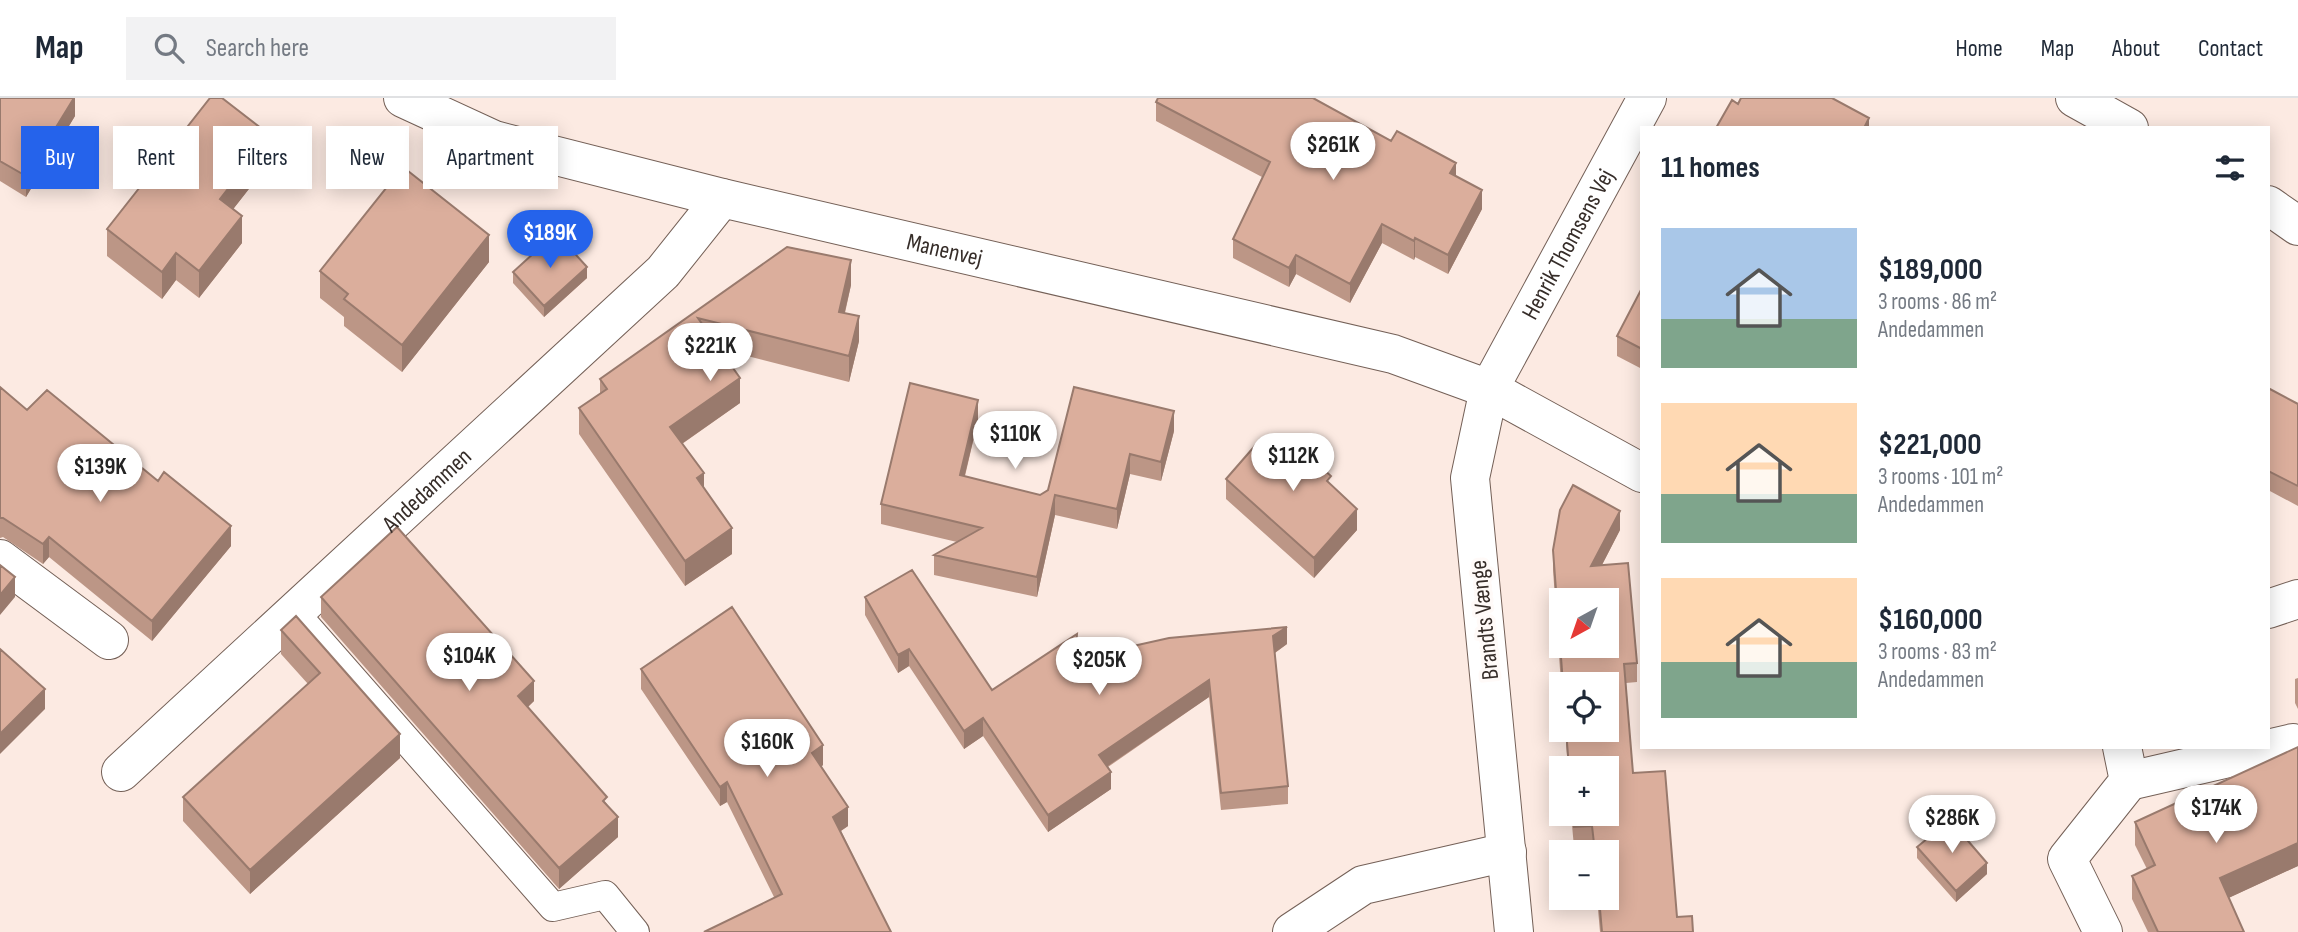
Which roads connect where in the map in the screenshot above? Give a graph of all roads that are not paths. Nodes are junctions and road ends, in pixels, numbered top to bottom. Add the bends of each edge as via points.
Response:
1 (403, 98) edge
2 (1647, 98) edge
3 (2075, 98) edge
4 (2125, 126) edge
5 (722, 198) junction
6 (2270, 206) edge
7 (2298, 226) edge
8 (1489, 389) junction
9 (1640, 472) edge
10 (0, 559) edge
11 (2298, 599) edge
12 (2270, 608) edge
13 (294, 612) junction
14 (109, 640) dead end
15 (2293, 743) dead end
16 (2270, 746) edge
17 (2245, 749) edge
18 (2125, 764) edge
19 (121, 772) dead end
20 (1507, 852) junction
21 (635, 932) edge
22 (1292, 932) edge
23 (1514, 932) edge
24 (2103, 932) edge

1 - 5 street, Manenvej via 494,140
2 - 8 street, Henrik Thomsens Vej
3 - 4 street
5 - 8 street, Manenvej via 1393,354
5 - 13 street, Andedammen via 663,272
6 - 7 street
8 - 9 street, Manenvej
8 - 20 street, Brandts Vænge via 1470,478
10 - 14 street
11 - 12 street
13 - 19 street, Andedammen
13 - 21 lane via 554,907 605,895
15 - 16 street
17 - 18 street
18 - 24 street via 2067,859
20 - 22 street via 1363,885
20 - 23 street, Brandts Vænge

